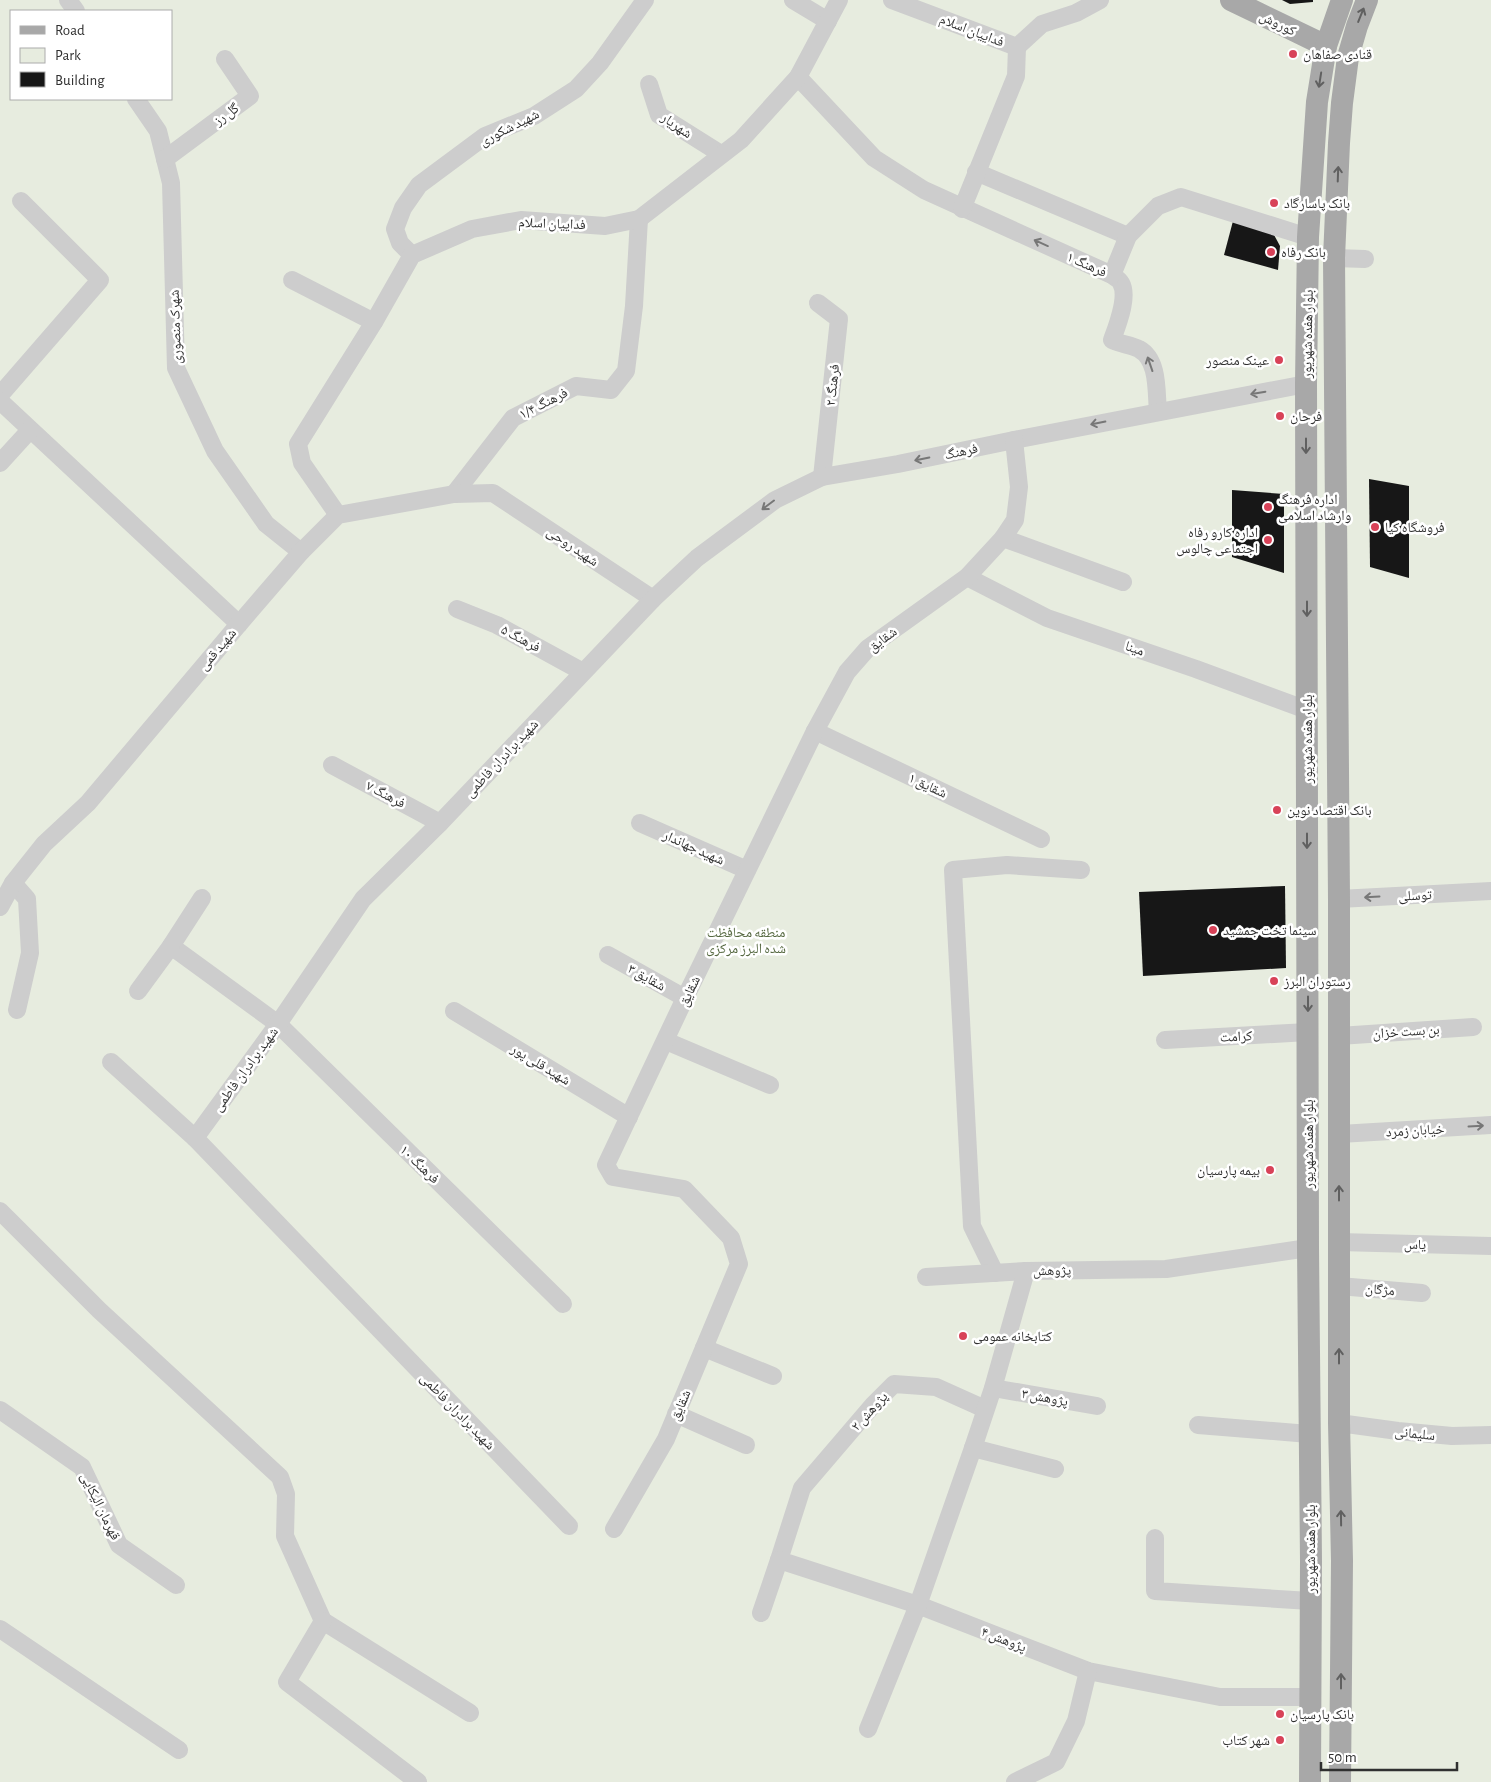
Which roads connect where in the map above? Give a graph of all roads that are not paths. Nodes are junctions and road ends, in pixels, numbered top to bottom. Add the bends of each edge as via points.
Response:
1 (645, 0) edge
2 (793, 0) edge
3 (839, 0) edge
4 (892, 0) edge
5 (1100, 0) edge
6 (1231, 0) edge
7 (1342, 0) edge
8 (1367, 0) edge
9 (828, 21) junction
10 (1326, 46) junction
11 (1017, 47) junction
12 (225, 59) dead end
13 (798, 77) junction
14 (649, 84) dead end
15 (137, 100) edge
16 (721, 154) junction
17 (165, 159) junction
18 (976, 172) junction
19 (21, 201) dead end
20 (962, 208) junction
21 (639, 219) junction
22 (1128, 236) junction
23 (1308, 247) junction
24 (412, 254) junction
25 (1334, 258) junction
26 (1365, 259) dead end
27 (1112, 275) junction
28 (292, 280) dead end
29 (818, 303) dead end
30 (374, 322) junction
31 (1306, 384) junction
32 (0, 395) edge
33 (0, 401) edge
34 (1158, 412) junction
35 (30, 430) junction
36 (1014, 440) junction
37 (0, 463) edge
38 (822, 477) junction
39 (454, 494) junction
40 (338, 515) junction
41 (1002, 538) junction
42 (301, 552) junction
43 (967, 577) junction
44 (1123, 582) dead end
45 (653, 599) junction
46 (457, 609) dead end
47 (239, 624) junction
48 (583, 672) junction
49 (1307, 710) junction
50 (815, 731) junction
51 (332, 765) dead end
52 (440, 823) junction
53 (640, 823) dead end
54 (1041, 839) dead end
55 (747, 870) junction
56 (1081, 870) dead end
57 (14, 883) junction
58 (1491, 892) edge
59 (202, 898) dead end
60 (1339, 898) junction
61 (0, 907) edge
62 (171, 946) junction
63 (608, 955) dead end
64 (138, 991) dead end
65 (685, 998) junction
66 (17, 1010) dead end
67 (454, 1010) dead end
68 (278, 1024) junction
69 (1473, 1027) dead end
70 (1308, 1032) junction
71 (1338, 1036) junction
72 (1165, 1040) dead end
73 (666, 1041) junction
74 (111, 1062) dead end
75 (770, 1085) dead end
76 (629, 1117) junction
77 (1491, 1125) edge
78 (1340, 1134) junction
79 (194, 1138) junction
80 (0, 1212) edge
81 (1339, 1242) junction
82 (1491, 1246) edge
83 (1308, 1248) junction
84 (1026, 1271) junction
85 (995, 1273) junction
86 (926, 1277) dead end
87 (1339, 1286) junction
88 (1422, 1293) dead end
89 (562, 1304) dead end
90 (704, 1348) junction
91 (773, 1376) dead end
92 (993, 1388) junction
93 (1097, 1406) dead end
94 (985, 1409) junction
95 (0, 1410) edge
96 (676, 1414) junction
97 (1339, 1423) junction
98 (1198, 1425) dead end
99 (1309, 1434) junction
100 (1491, 1435) edge
101 (746, 1445) dead end
102 (973, 1448) junction
103 (1055, 1469) dead end
104 (570, 1526) dead end
105 (614, 1529) dead end
106 (1155, 1538) dead end
107 (779, 1560) junction
108 (1311, 1561) junction
109 (1342, 1561) junction
110 (176, 1585) dead end
111 (1310, 1600) junction
112 (918, 1605) junction
113 (761, 1613) dead end
114 (323, 1621) junction
115 (0, 1629) edge
116 (1088, 1672) junction
117 (1311, 1697) junction
118 (470, 1713) dead end
119 (868, 1729) dead end
120 (179, 1750) dead end
121 (418, 1782) edge
122 (1015, 1782) edge
123 (1310, 1782) edge
124 (1340, 1782) edge

1 - 24 street, شهید شکوری via 600,63 576,88 534,116 485,136 419,185 403,208 396,229 400,243
2 - 9 street
3 - 9 street, فداییان اسلام
4 - 11 street, فداییان اسلام
5 - 11 street, فداییان اسلام via 1076,13 1042,24
6 - 10 main road, کوروش
7 - 10 main road, بلوار هفده شهریور
25 -> 8 main road, بلوار هفده شهریور via 1339,143 1348,57
9 - 13 street, فداییان اسلام
10 -> 23 main road, بلوار هفده شهریور via 1317,102
11 - 18 street via 1016,76
12 - 17 street, گل رز via 250,96
13 - 16 street, فداییان اسلام via 740,140
13 - 20 street, فرهنگ ۱ via 874,158 924,190
14 - 16 street, شهریار via 659,115
15 - 17 street, شهرک منصوری via 158,131
16 - 21 street, فداییان اسلام
17 - 42 street, شهرک منصوری via 172,183 176,368 216,451 266,524
18 - 20 street
18 - 22 street
19 - 32 street via 100,280
27 -> 20 street, فرهنگ ۱
21 - 24 street, فداییان اسلام via 605,226 521,220 472,229
21 - 39 street, فرهنگ ۱/۴ via 626,371 611,390 576,386 513,418
22 - 23 street via 1158,206 1181,198
22 - 27 street
23 - 25 main road
23 - 31 main road, بلوار هفده شهریور
24 - 30 street
25 - 26 street
25 - 60 main road, بلوار هفده شهریور
34 -> 27 street, فرهنگ ۱ via 1156,380 1148,356 1137,348 1112,340 1124,294 1121,282
28 - 30 street
29 - 38 street, فرهنگ ۲ via 840,319
30 - 40 street via 298,444 302,463
31 -> 34 street, فرهنگ
31 -> 49 main road, بلوار هفده شهریور
33 - 35 street
34 -> 36 street, فرهنگ
35 - 37 street
35 - 47 street
36 -> 38 street, فرهنگ
36 - 41 street, شقایق via 1018,496 1015,520
38 -> 45 street, فرهنگ via 775,500 697,558
39 - 40 street
39 - 45 street, شهید روحی via 494,493
40 - 42 street, شهید قمی
41 - 43 street, شقایق
41 - 44 street
42 - 47 street, شهید قمی
43 - 49 street, مینا via 1047,618
43 - 50 street, شقایق via 868,648 847,672
45 - 48 street, شهید برادران فاطمی
46 - 48 street, فرهنگ ۵ via 497,626
47 - 57 street, شهید قمی via 88,803 44,844
48 - 52 street, شهید برادران فاطمی
49 -> 70 main road, بلوار هفده شهریور
50 - 54 street, شقایق ۱
50 - 55 street, شقایق
51 - 52 street, فرهنگ ۷
52 - 68 street, شهید برادران فاطمی via 363,899
53 - 55 street, شهید جهاندار
55 - 65 street, شقایق
56 - 85 street via 1007,864 953,870 972,1226
57 - 61 street, شهید قمی
57 - 66 street via 27,899 30,953
58 -> 60 street, توسلی
59 - 62 street
60 - 71 main road, بلوار هفده شهریور
62 - 64 street
62 - 68 street, فرهنگ ۱۰
63 - 65 street, شقایق ۳
65 - 73 street, شقایق
67 - 76 street, شهید قلی پور
68 - 79 street, شهید برادران فاطمی
68 - 89 street, فرهنگ ۱۰
69 - 71 street, بن بست خزان
70 - 72 street, کرامت
70 - 83 main road, بلوار هفده شهریور
71 - 78 main road, بلوار هفده شهریور
73 - 75 street
73 - 76 street, شقایق
74 - 79 street
76 - 90 street, شقایق via 606,1165 613,1177 684,1189 731,1238 739,1264
78 -> 77 street, خیابان زمرد
81 -> 78 main road, بلوار هفده شهریور
79 - 104 street, شهید برادران فاطمی
80 - 114 street via 99,1310 280,1478 286,1494 285,1536
81 - 82 street, یاس
81 - 87 main road, بلوار هفده شهریور
83 - 84 street, پژوهش via 1166,1269
83 - 99 main road, بلوار هفده شهریور
84 - 85 street
84 - 92 street, پژوهش
85 - 86 street
87 - 88 street, مژگان
97 -> 87 main road, بلوار هفده شهریور
90 - 91 street
90 - 96 street, شقایق
92 - 93 street, پژوهش ۳
92 - 94 street, پژوهش
94 - 102 street, پژوهش
94 - 107 street, پژوهش ۲ via 936,1387 894,1384 802,1488
95 - 110 street, قهرمان الیکایی via 82,1468 119,1545
96 - 101 street
96 - 105 street, شقایق via 666,1439
97 - 100 street, سلیمانی via 1398,1432
109 -> 97 main road, بلوار هفده شهریور
98 - 99 street
99 - 108 main road, بلوار هفده شهریور
102 - 103 street
102 - 112 street, پژوهش
106 - 111 street via 1155,1591
107 - 112 street, پژوهش ۴
107 - 113 street
108 - 109 main road
108 - 111 main road, بلوار هفده شهریور
124 -> 109 main road, بلوار هفده شهریور
111 - 117 main road, بلوار هفده شهریور
112 - 116 street, پژوهش ۴
112 - 119 street, پژوهش
114 - 118 street
114 - 121 street via 287,1682
115 - 120 street
116 - 117 street, پژوهش ۴ via 1220,1697
116 - 122 street via 1076,1721 1056,1762
117 - 123 main road, بلوار هفده شهریور

